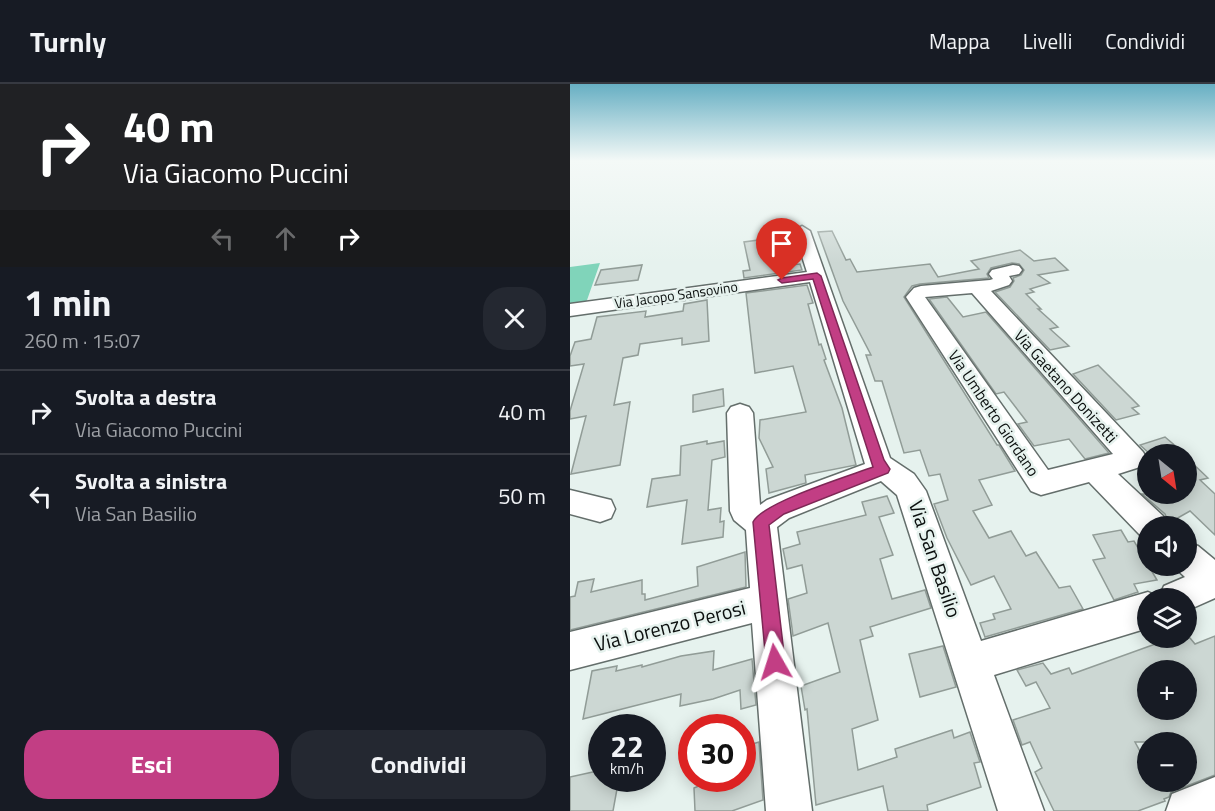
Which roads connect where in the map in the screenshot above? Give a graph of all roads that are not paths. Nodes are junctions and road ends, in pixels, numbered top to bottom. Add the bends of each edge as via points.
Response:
1 (802, 231) dead end
2 (1013, 270) dead end
3 (818, 281) junction
4 (644, 287) dead end
5 (978, 288) junction
6 (592, 307) junction
7 (570, 310) edge
8 (740, 413) dead end
9 (883, 469) junction
10 (1095, 470) junction
11 (570, 502) edge
12 (600, 509) dead end
13 (1142, 516) edge
14 (761, 522) junction
15 (1205, 572) edge
16 (1197, 589) edge
17 (769, 601) junction
18 (1137, 613) edge
19 (570, 651) edge
20 (971, 663) junction
21 (1215, 800) edge
22 (787, 811) edge
23 (1022, 811) edge
24 (1189, 811) edge

1 - 3 street
2 - 5 street via 998,274 1003,281 1000,283
3 - 6 street, Via Jacopo Sansovino via 782,280
3 - 9 street
4 - 6 street via 597,293
5 - 10 street, Via Gaetano Donizetti via 1132,459
5 - 10 street, Via Umberto Giordano via 918,295 1041,483
6 - 7 street, Via Jacopo Sansovino
8 - 14 street via 745,511
9 - 14 street via 778,509
9 - 20 street, Via San Basilio via 903,479 911,490
10 - 13 street
11 - 12 street
14 - 17 street
15 - 16 street via 1203,586
17 - 19 street, Via Lorenzo Perosi
17 - 22 street
18 - 20 street
20 - 23 street, Via San Basilio
21 - 24 street

